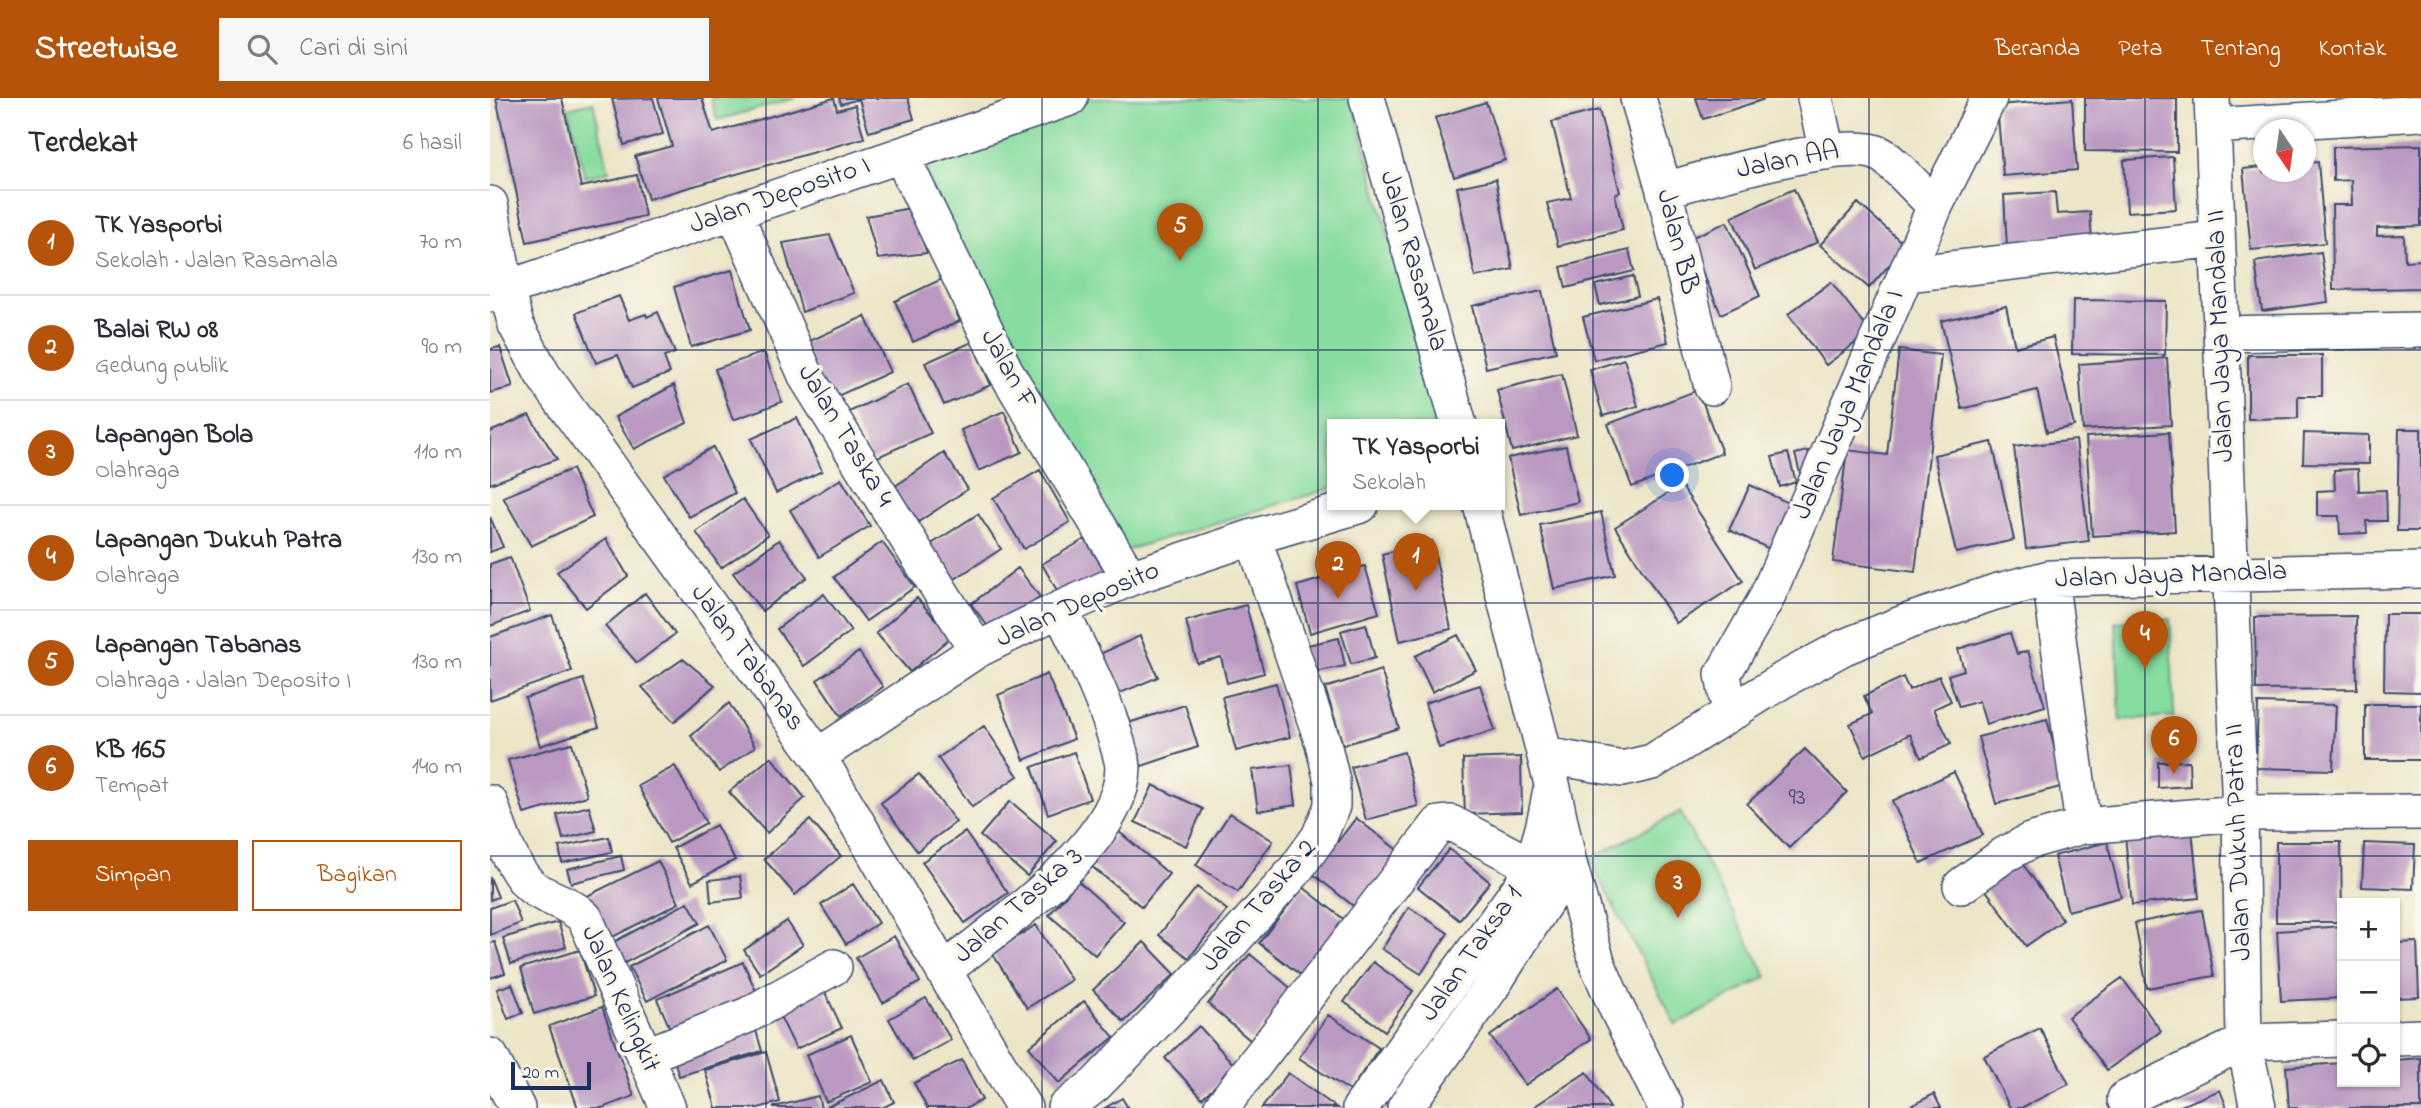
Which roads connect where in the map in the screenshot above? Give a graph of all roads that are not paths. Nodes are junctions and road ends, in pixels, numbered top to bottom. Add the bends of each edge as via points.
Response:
1 (1070, 98) edge
2 (1367, 98) edge
3 (1638, 98) edge
4 (1815, 98) edge
5 (1990, 98) edge
6 (2212, 112) edge
7 (2421, 113) edge
8 (1827, 152) junction
9 (901, 155) junction
10 (1664, 190) junction
11 (490, 204) edge
12 (1935, 206) junction
13 (734, 212) junction
14 (2217, 239) junction
15 (1906, 274) junction
16 (498, 292) edge
17 (2421, 330) edge
18 (2221, 334) junction
19 (1712, 387) dead end
20 (1457, 419) edge
21 (1344, 510) edge
22 (1482, 510) edge
23 (1253, 537) junction
24 (2421, 570) edge
25 (2230, 575) junction
26 (1130, 578) junction
27 (2050, 578) junction
28 (1060, 609) junction
29 (977, 650) junction
30 (1737, 710) junction
31 (818, 756) junction
32 (1549, 770) junction
33 (2421, 812) edge
34 (492, 813) edge
35 (2240, 813) junction
36 (2083, 826) junction
37 (1569, 864) junction
38 (1532, 866) junction
39 (1961, 886) dead end
40 (834, 968) dead end
41 (945, 970) junction
42 (2421, 1037) edge
43 (2400, 1038) edge
44 (2337, 1039) edge
45 (2244, 1042) junction
46 (490, 1056) edge
47 (645, 1056) junction
48 (2125, 1099) dead end
49 (517, 1108) edge
50 (668, 1108) edge
51 (1024, 1108) edge
52 (1065, 1108) edge
53 (1221, 1108) edge
54 (1360, 1108) edge
55 (1405, 1108) edge
56 (1666, 1108) edge
57 (2258, 1108) edge

1 - 9 street, Jalan Deposito I
2 - 20 street, Jalan Rasamala
3 - 10 street, Jalan BB
4 - 8 street
5 - 12 street, Jalan Jaya Mandala I
6 - 7 street
6 - 14 street, Jalan Jaya Mandala II
8 - 10 street, Jalan AA via 1747,167
8 - 12 street, Jalan AA via 1859,148 1881,154
9 - 13 street, Jalan Deposito I
9 - 26 street, Jalan F via 1005,370
10 - 19 street, Jalan BB
11 - 16 street, Jalan Tabanas
12 - 15 street, Jalan Jaya Mandala I
13 - 16 street, Jalan Deposito I
13 - 29 street, Jalan Taska 4 via 807,378
14 - 15 street
14 - 18 street, Jalan Jaya Mandala II
15 - 30 street, Jalan Jaya Mandala I via 1766,598 1723,674 1727,698
16 - 31 street, Jalan Tabanas via 543,375
17 - 18 street
18 - 25 street, Jalan Jaya Mandala II
21 - 23 street, Jalan Deposito
22 - 32 street
23 - 26 street, Jalan Deposito
23 - 52 street, Jalan Taska 2 via 1323,743 1332,781 1332,806 1319,837 1293,873 1095,1085
24 - 25 street, Jalan Jaya Mandala
25 - 27 street, Jalan Jaya Mandala
25 - 35 street, Jalan Dukuh Patra II
26 - 28 street, Jalan Deposito
27 - 30 street, Jalan Jaya Mandala via 1909,621 1843,648
27 - 36 street
28 - 29 street, Jalan Deposito
28 - 41 street, Jalan Taska 3 via 1107,707 1123,765 1114,806 1101,830 1062,874
29 - 31 street, Jalan Deposito
30 - 32 street, Jalan Jaya Mandala via 1652,762 1622,769
31 - 41 street, Jalan Tabanas
32 - 37 street
32 - 38 street, Jalan Taksa 1 via 1543,831
33 - 35 street
34 - 47 street, Jalan Kelingkit via 512,860 531,886 585,918
35 - 36 street
35 - 45 street, Jalan Dukuh Patra II
36 - 39 street via 2030,841
37 - 55 street via 1492,986
37 - 56 street via 1598,965
38 - 53 street via 1451,823 1439,824
38 - 54 street, Jalan Taksa 1
40 - 47 street via 748,1015
41 - 51 street, Jalan Tabanas
42 - 43 street
44 - 45 street
45 - 48 street
45 - 57 street, Jalan Dukuh Patra II
46 - 49 street
47 - 50 street, Jalan Kelingkit

